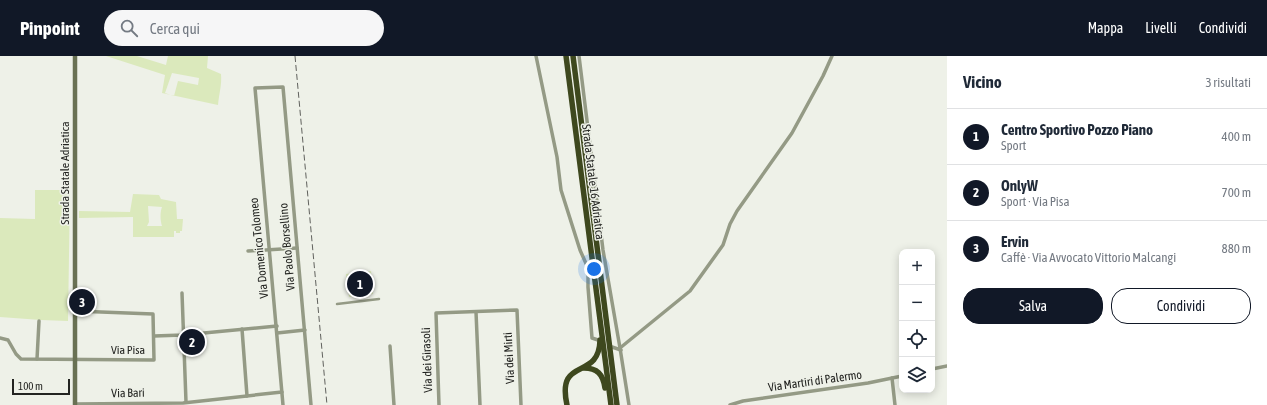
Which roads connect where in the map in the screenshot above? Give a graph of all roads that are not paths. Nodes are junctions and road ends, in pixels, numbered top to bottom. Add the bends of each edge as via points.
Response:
1 (75, 56) edge
2 (536, 56) edge
3 (566, 56) edge
4 (573, 56) edge
5 (579, 56) edge
6 (832, 56) edge
7 (255, 88) joint
8 (297, 248) junction
9 (269, 250) junction
10 (248, 252) dead end
11 (182, 293) dead end
12 (379, 299) dead end
13 (338, 304) dead end
14 (75, 311) junction
15 (476, 312) junction
16 (39, 321) dead end
17 (600, 324) junction
18 (277, 326) junction
19 (242, 329) junction
20 (305, 330) junction
21 (277, 333) junction
22 (184, 335) junction
23 (154, 336) junction
24 (0, 338) edge
25 (598, 340) dead end
26 (390, 346) dead end
27 (612, 347) dead end
28 (620, 349) junction
29 (74, 358) junction
30 (37, 359) junction
31 (947, 366) edge
32 (584, 368) junction
33 (935, 368) edge
34 (899, 377) edge
35 (892, 378) junction
36 (282, 392) junction
37 (247, 396) junction
38 (185, 403) edge
39 (75, 404) edge
40 (283, 405) edge
41 (311, 405) edge
42 (394, 405) edge
43 (439, 405) edge
44 (480, 405) edge
45 (521, 405) edge
46 (566, 405) edge
47 (608, 405) edge
48 (611, 405) edge
49 (617, 405) edge
50 (629, 405) edge
51 (730, 405) edge
52 (895, 405) edge

1 - 14 main road, Strada Statale Adriatica
2 - 25 street via 557,157 560,190 588,268 592,338
3 - 17 highway, Strada Statale 16 Adriatica
4 - 49 highway, Strada Statale 16 Adriatica
5 - 28 street via 603,250
6 - 28 street via 792,133 737,211 723,245 690,291
7 - 8 street, Via Paolo Borsellino via 282,87
7 - 9 street, Via Domenico Tolomeo
8 - 9 street
8 - 20 street, Via Paolo Borsellino
9 - 10 street
9 - 18 street, Via Domenico Tolomeo
11 - 22 street
12 - 13 street
14 - 23 street via 154,314
14 - 29 main road, Strada Statale Adriatica
15 - 43 street, Via dei Girasoli via 436,314
15 - 44 street
15 - 45 street, Via dei Mirti via 517,310
16 - 30 street
17 - 32 highway via 599,352
17 - 48 highway, Strada Statale 16 Adriatica
18 - 19 street, Via Pisa
18 - 21 street, Via Domenico Tolomeo
19 - 22 street, Via Pisa
19 - 37 street
20 - 21 street
20 - 41 street, Via Paolo Borsellino
21 - 36 street, Via Domenico Tolomeo
22 - 23 street, Via Pisa
22 - 38 street
23 - 29 street, Via Pisa via 154,360
24 - 30 street via 10,342 20,359
26 - 42 street
27 - 28 street
28 - 50 street
29 - 30 street
29 - 39 main road, Strada Statale Adriatica
31 - 33 street
32 - 46 highway via 575,370 568,376 565,385
32 - 47 highway via 596,370 603,377
34 - 35 street, Via Martiri di Palermo
35 - 51 street, Via Martiri di Palermo
35 - 52 street
36 - 37 street, Via Bari
36 - 40 street, Via Domenico Tolomeo
37 - 38 street, Via Bari
38 - 39 street, Via Bari

